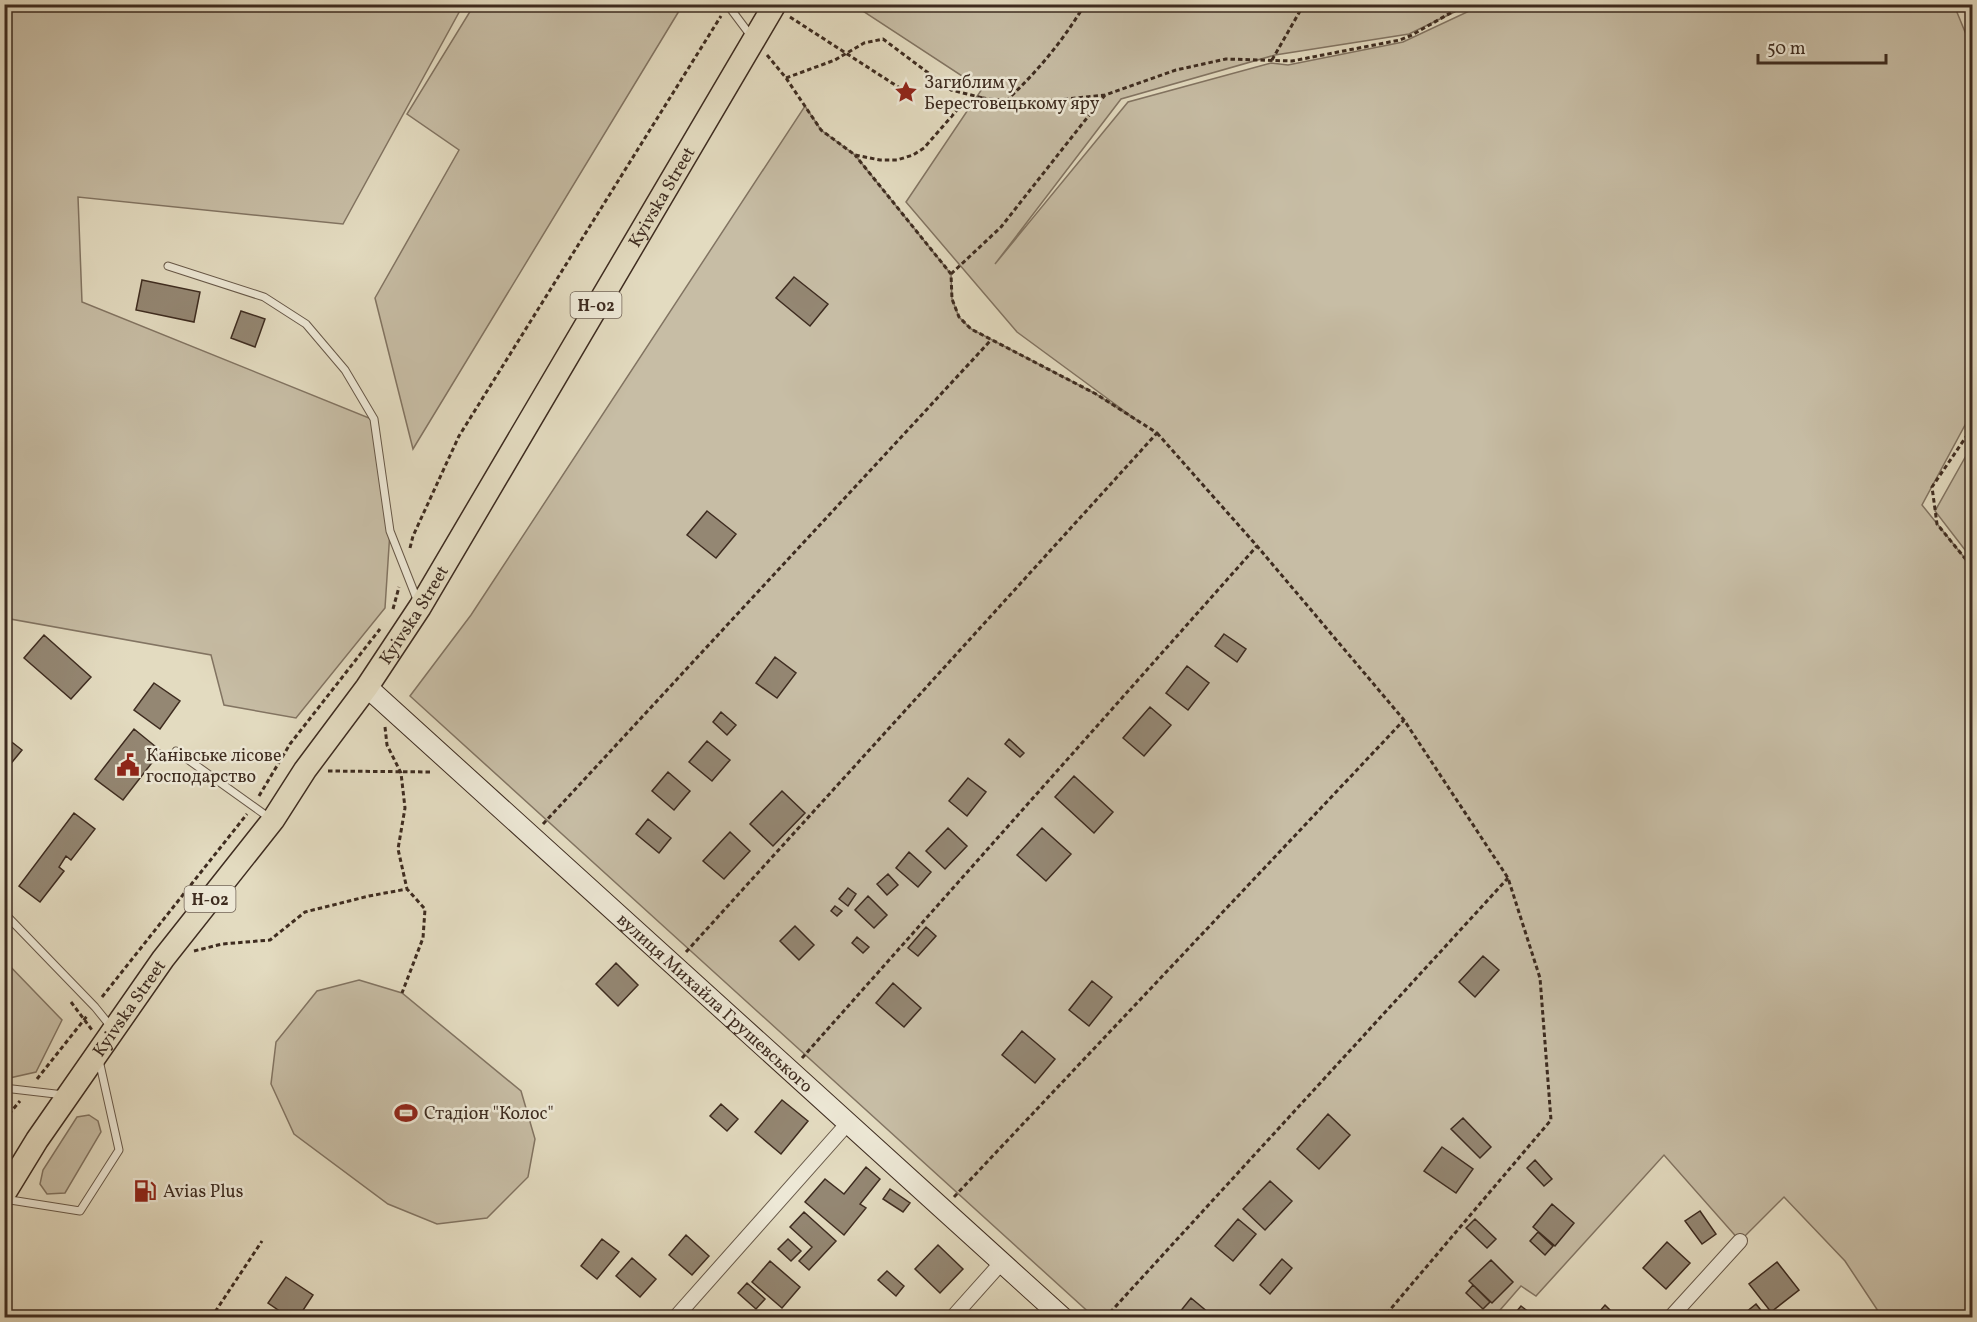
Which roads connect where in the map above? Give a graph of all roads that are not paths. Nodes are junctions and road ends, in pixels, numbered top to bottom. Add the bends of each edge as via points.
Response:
1 (727, 5) edge
2 (774, 6) edge
3 (754, 40) junction
4 (168, 266) dead end
5 (420, 607) junction
6 (367, 687) junction
7 (176, 751) dead end
8 (273, 820) junction
9 (4, 913) edge
10 (113, 1030) junction
11 (98, 1054) junction
12 (4, 1088) edge
13 (69, 1095) junction
14 (848, 1124) junction
15 (4, 1194) edge
16 (4, 1199) edge
17 (1740, 1241) dead end
18 (1002, 1262) junction
19 (675, 1317) edge
20 (952, 1317) edge
21 (1063, 1317) edge
22 (1670, 1317) edge

1 - 3 lane
2 - 3 main road, Kyivska Street / Н-02
3 - 5 main road, Kyivska Street / Н-02
4 - 5 lane via 264,297 306,324 345,370 374,420 390,531
5 - 6 main road, Kyivska Street / Н-02
6 - 8 main road, Kyivska Street / Н-02
6 - 14 street, вулиця Михайла Грушевського
7 - 8 lane
8 - 10 main road, Kyivska Street / Н-02
9 - 10 lane
10 - 11 main road, Kyivska Street / Н-02
11 - 13 main road, Kyivska Street / Н-02
11 - 16 lane via 118,1150 80,1211
12 - 13 lane
13 - 15 main road, Kyivska Street / Н-02
14 - 18 street, вулиця Михайла Грушевського
14 - 19 street
17 - 22 street
18 - 20 street
18 - 21 street, вулиця Михайла Грушевського

